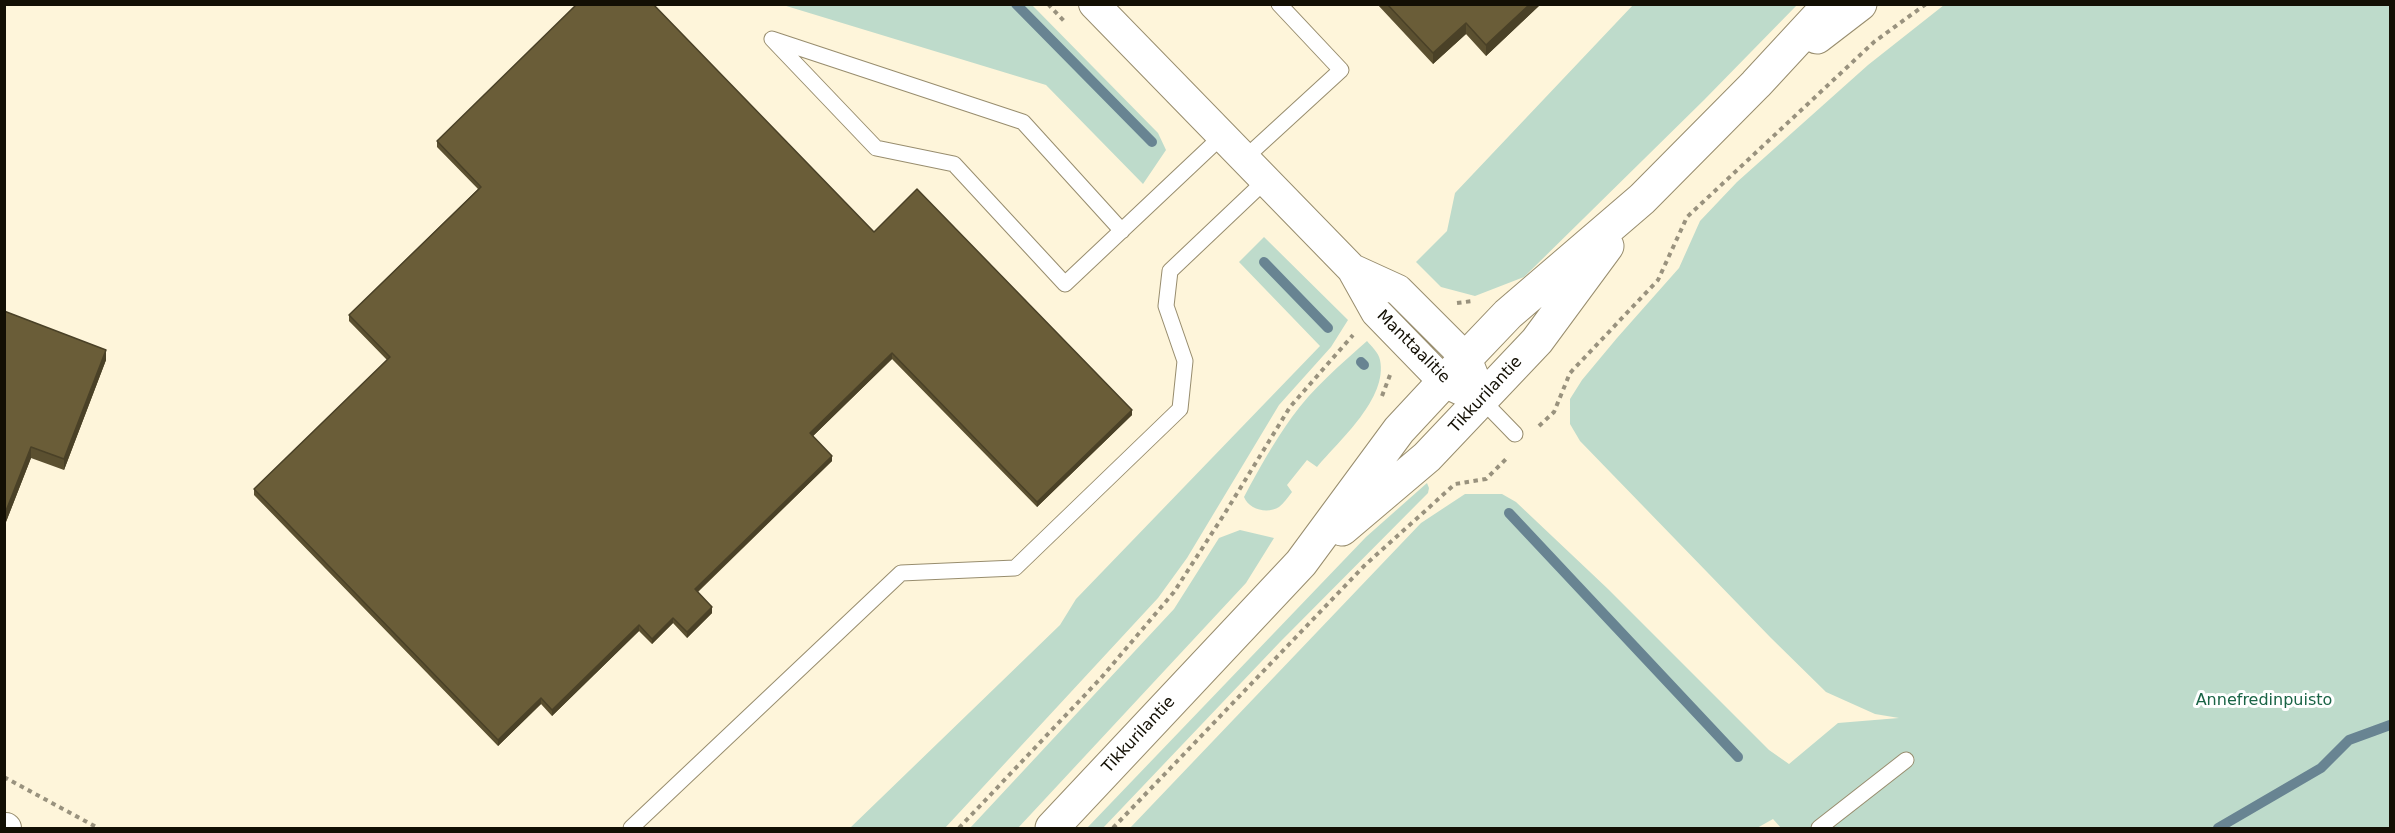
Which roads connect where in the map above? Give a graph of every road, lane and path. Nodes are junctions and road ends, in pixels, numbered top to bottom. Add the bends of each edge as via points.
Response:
1 (1094, 4) edge
2 (1279, 4) edge
3 (1830, 4) edge
4 (1860, 4) edge
5 (1926, 4) edge
6 (1756, 84) junction
7 (1222, 136) junction
8 (1245, 158) junction
9 (1267, 179) junction
10 (1642, 199) junction
11 (1122, 231) junction
12 (1352, 269) junction
13 (1356, 332) dead end
14 (1466, 358) junction
15 (1388, 365) dead end
16 (1444, 382) junction
17 (1482, 400) junction
18 (1380, 401) dead end
19 (1554, 412) dead end
20 (1515, 434) dead end
21 (1486, 479) dead end
22 (1301, 563) junction
23 (1906, 760) dead end
24 (4, 777) edge
25 (98, 828) edge
26 (631, 828) edge
27 (959, 828) edge
28 (1052, 828) edge
29 (1113, 828) edge
30 (1819, 828) edge

1 - 7 street, Manttaalitie
2 - 8 lane via 1341,70
3 - 6 main road, Tikkurilantie
4 - 6 main road, Tikkurilantie
5 - 19 path via 1874,42 1687,217 1658,280 1570,373
6 - 10 main road, Tikkurilantie
7 - 8 street, Manttaalitie
7 - 11 lane
8 - 9 street, Manttaalitie
9 - 12 street, Manttaalitie
9 - 26 lane via 1170,271 1166,306 1185,361 1180,409 1015,568 901,573
10 - 14 main road, Tikkurilantie via 1508,314
10 - 17 main road, Tikkurilantie via 1537,341
11 - 11 lane via 1065,284 954,164 876,148 772,39 1023,122
12 - 14 street, Manttaalitie via 1398,290
12 - 16 street, Manttaalitie via 1376,312
13 - 27 path via 1290,407 1174,592 1101,678
14 - 16 main road, Tikkurilantie
14 - 17 street, Manttaalitie
15 - 18 path via 1390,376
16 - 17 street, Manttaalitie
16 - 22 main road, Tikkurilantie via 1399,430
17 - 20 lane
17 - 22 main road, Tikkurilantie via 1427,457
21 - 29 path via 1455,484 1364,566
22 - 28 main road, Tikkurilantie
23 - 30 lane
24 - 25 path

